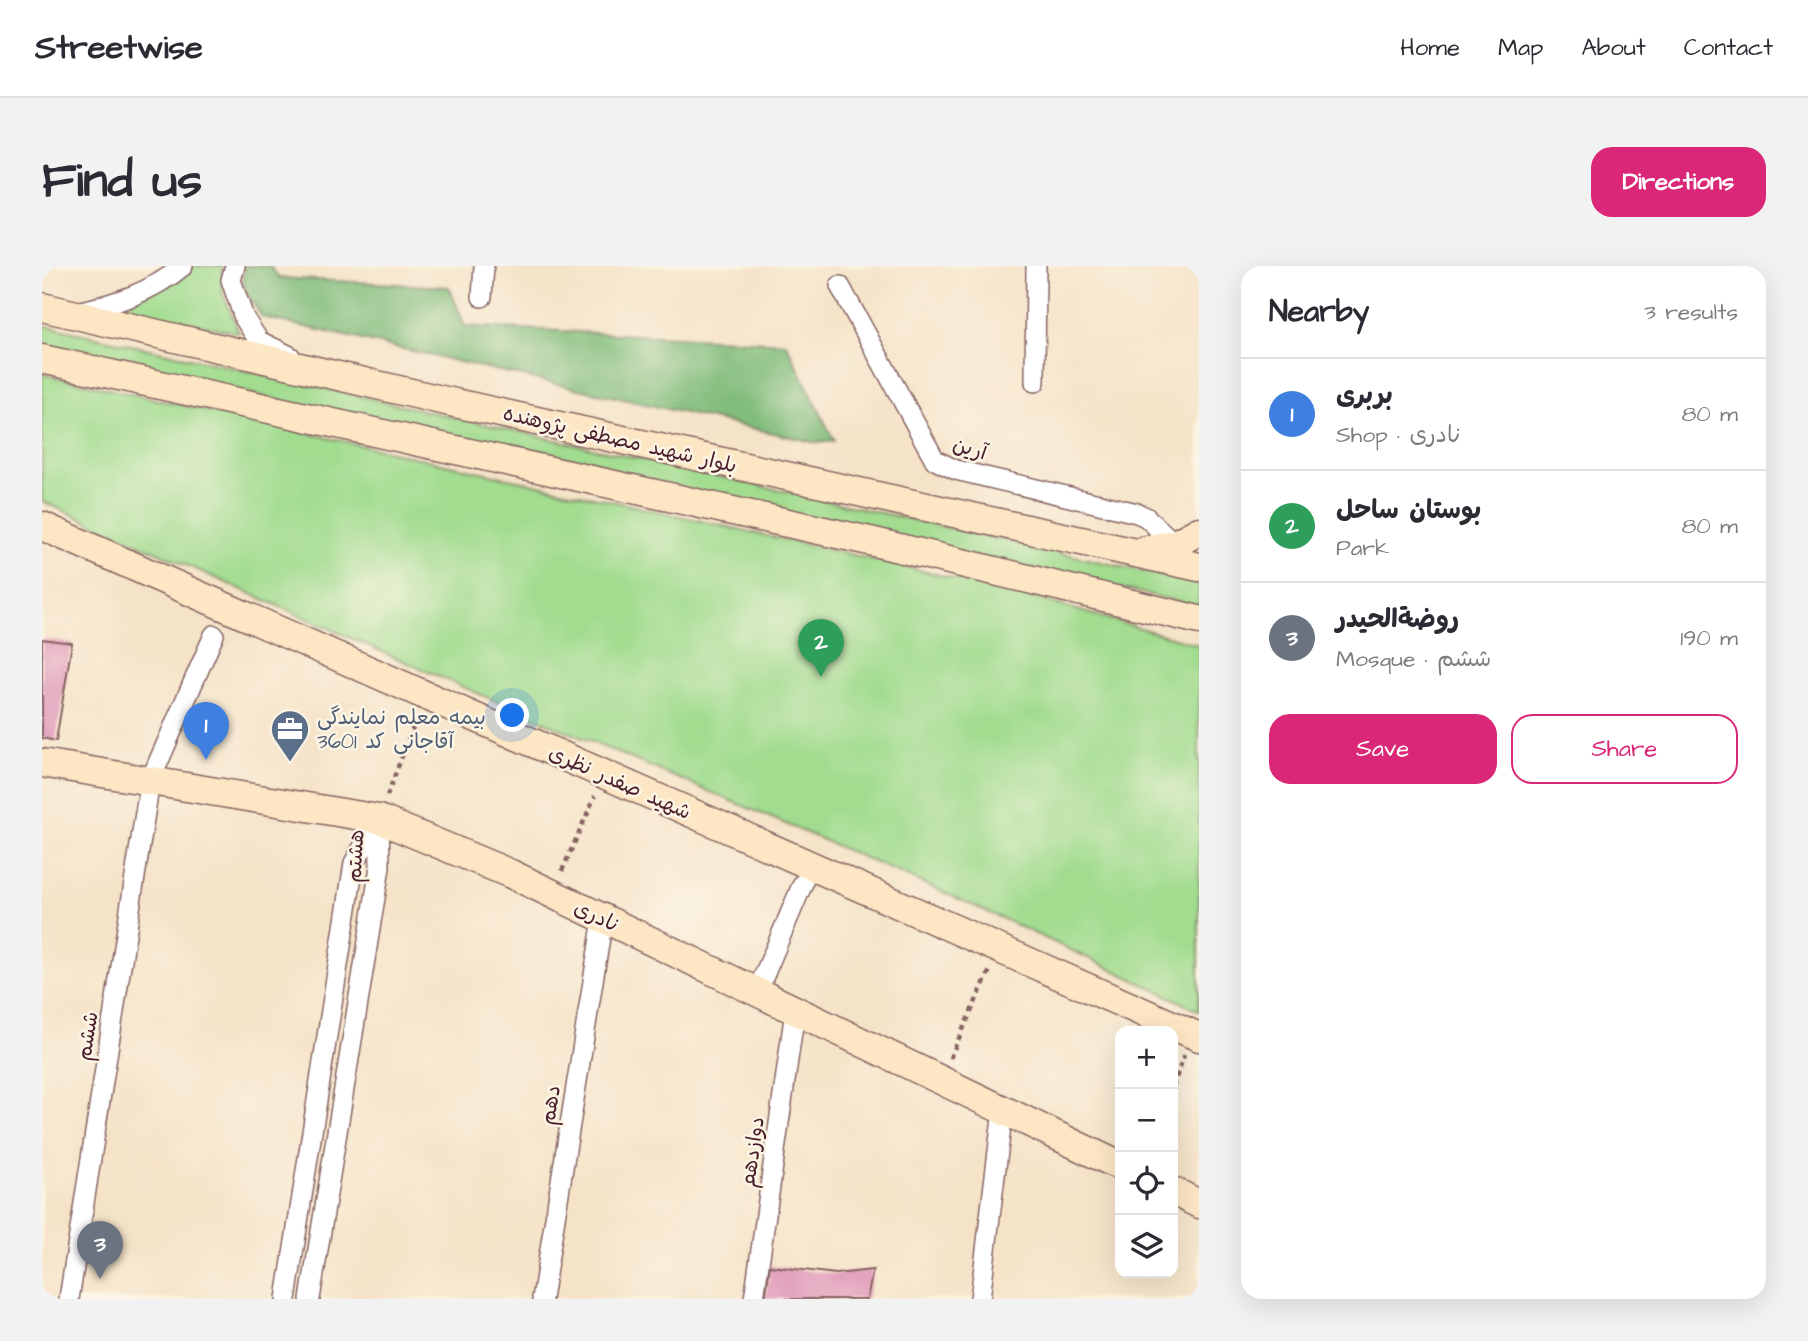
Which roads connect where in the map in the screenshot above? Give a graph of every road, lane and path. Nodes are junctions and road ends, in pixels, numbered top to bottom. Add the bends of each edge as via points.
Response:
1 (183, 266) edge
2 (235, 266) edge
3 (484, 266) edge
4 (1036, 266) edge
5 (840, 286) dead end
6 (482, 297) dead end
7 (42, 307) edge
8 (74, 313) junction
9 (42, 359) edge
10 (312, 368) junction
11 (1035, 382) dead end
12 (42, 526) edge
13 (1199, 531) edge
14 (1175, 544) junction
15 (1135, 552) junction
16 (1199, 567) edge
17 (1199, 620) edge
18 (214, 635) dead end
19 (425, 695) junction
20 (42, 763) edge
21 (605, 775) junction
22 (150, 781) junction
23 (379, 819) junction
24 (803, 883) dead end
25 (552, 894) junction
26 (603, 919) junction
27 (998, 950) junction
28 (757, 992) junction
29 (795, 1011) junction
30 (1195, 1036) edge
31 (1178, 1075) edge
32 (940, 1080) junction
33 (1003, 1110) junction
34 (1115, 1164) edge
35 (1178, 1194) edge
36 (1199, 1204) edge
37 (69, 1299) edge
38 (286, 1299) edge
39 (310, 1299) edge
40 (542, 1299) edge
41 (754, 1299) edge
42 (980, 1299) edge

1 - 8 street via 139,293
2 - 10 street via 231,280 244,318 259,341
3 - 6 street
4 - 11 street
5 - 14 street, آرین via 935,460 956,470 1137,513
7 - 8 street, بلوار شهید مصطفی پژوهنده
8 - 10 street, بلوار شهید مصطفی پژوهنده
9 - 17 street via 874,542
10 - 15 street, بلوار شهید مصطفی پژوهنده
12 - 19 street, شهید صفدر نظری
13 - 14 street
14 - 15 street
15 - 16 street, بلوار شهید مصطفی پژوهنده
18 - 22 street, ششم
19 - 21 street, شهید صفدر نظری
19 - 23 path
20 - 22 street, نادری
21 - 25 path
21 - 27 street, شهید صفدر نظری
22 - 23 street, نادری
22 - 37 street, ششم
23 - 25 street, نادری
23 - 38 street, هشتم via 354,863
23 - 39 street, هشتم via 380,867
24 - 28 street
25 - 26 street, نادری
26 - 28 street, نادری
26 - 40 street, دهم
27 - 30 street, شهید صفدر نظری
27 - 32 path
28 - 29 street, نادری
29 - 32 street, نادری
29 - 41 street, دوازدهم
30 - 31 path
32 - 33 street, نادری
33 - 34 street, نادری
33 - 42 street
35 - 36 street

